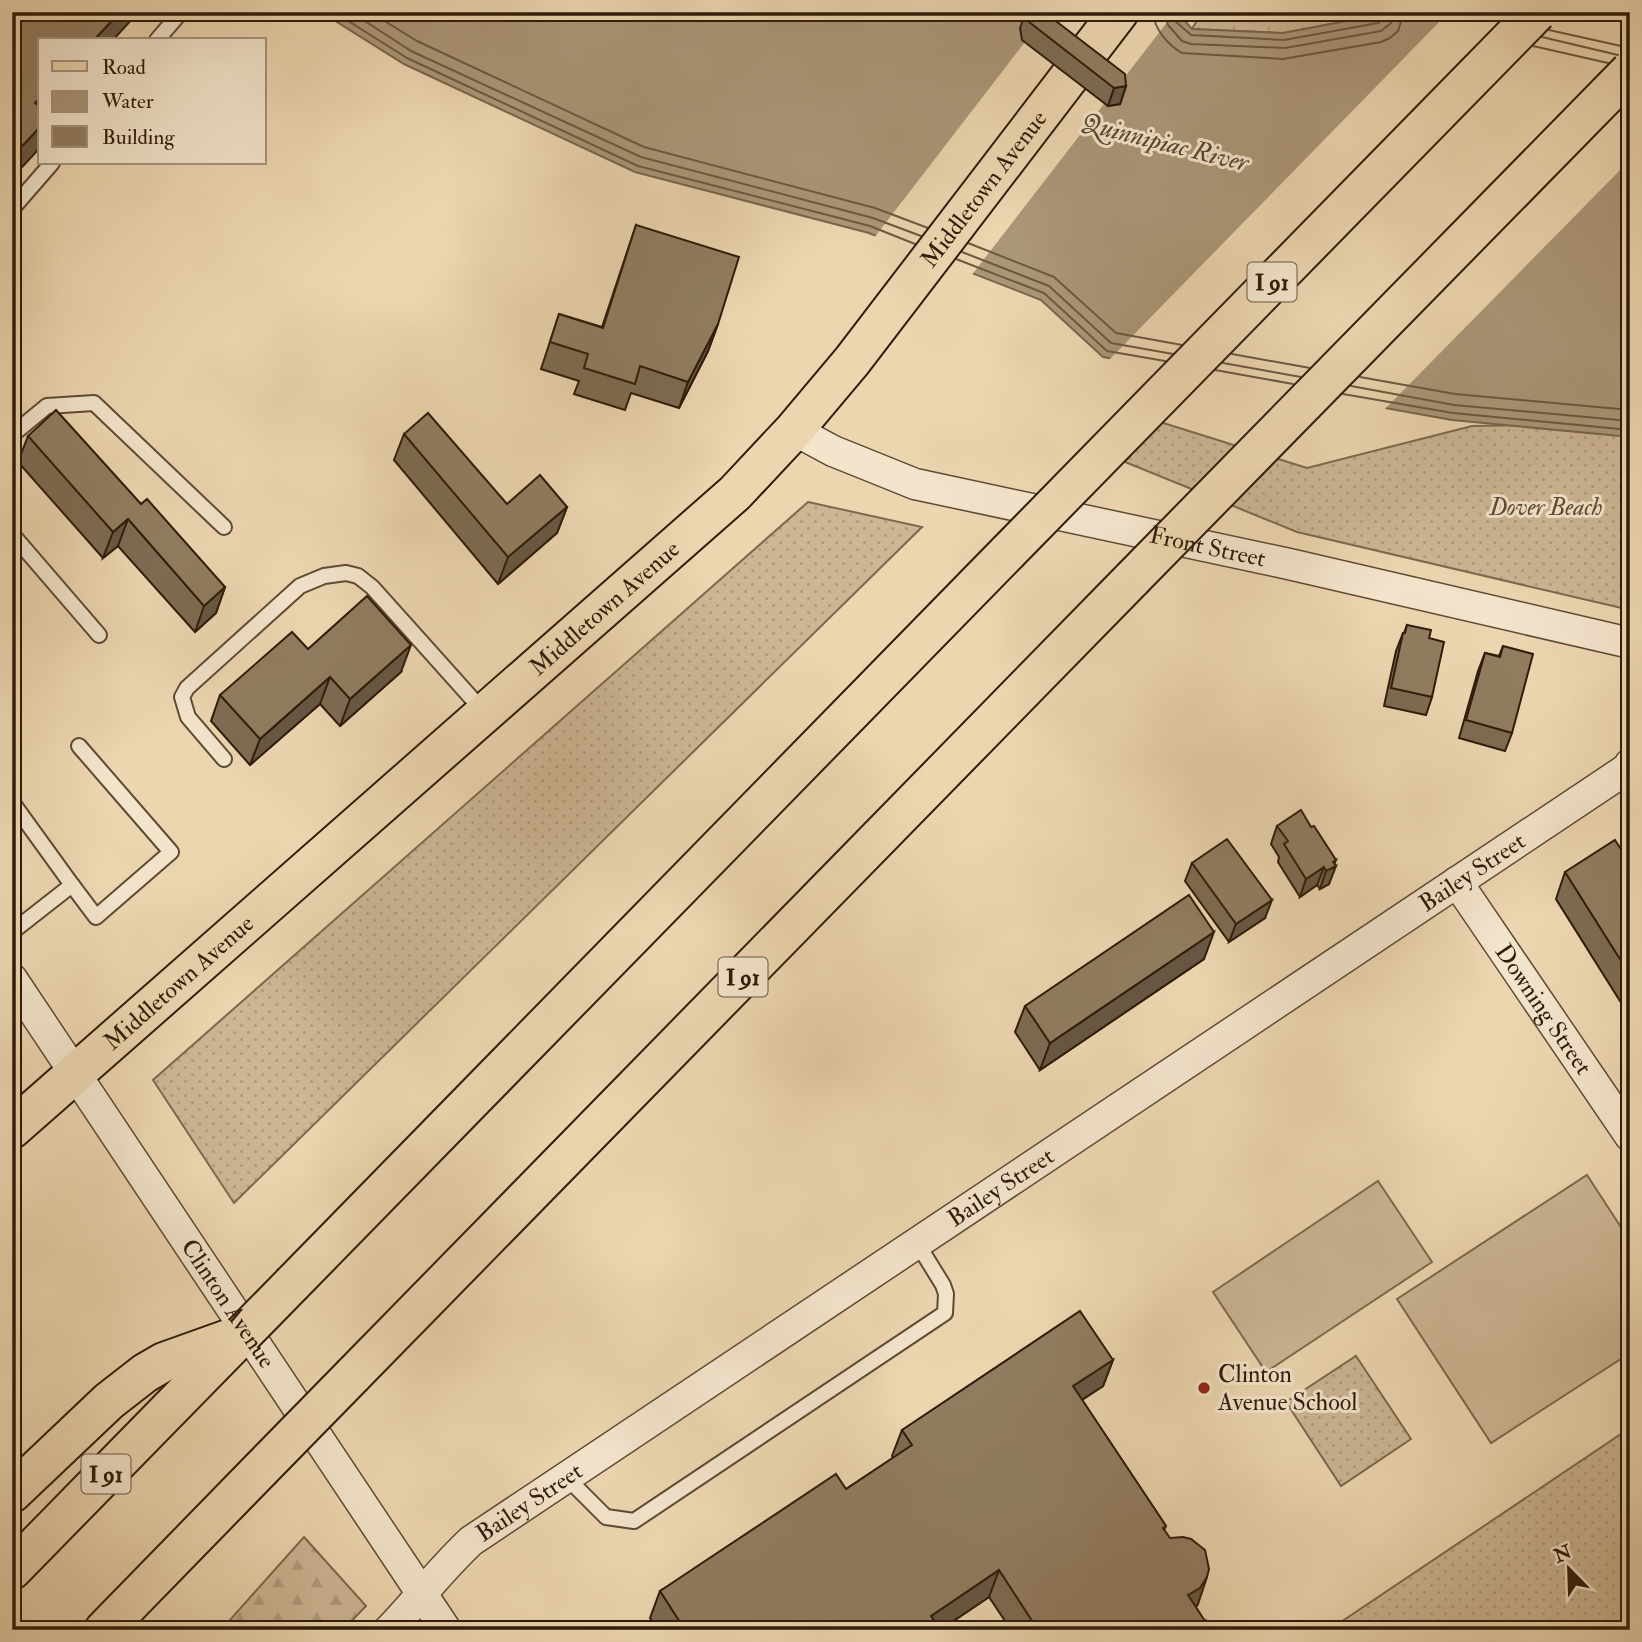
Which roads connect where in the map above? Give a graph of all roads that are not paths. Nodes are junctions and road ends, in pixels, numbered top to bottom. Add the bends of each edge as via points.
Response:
1 (181, 12) edge
2 (1119, 12) edge
3 (1537, 12) edge
4 (159, 38) edge
5 (1630, 71) edge
6 (51, 164) edge
7 (12, 209) edge
8 (794, 430) junction
9 (12, 435) edge
10 (224, 527) dead end
11 (12, 534) edge
12 (99, 635) dead end
13 (1630, 643) edge
14 (485, 713) junction
15 (79, 747) dead end
16 (224, 759) dead end
17 (1630, 764) edge
18 (12, 802) edge
19 (1457, 881) junction
20 (72, 886) junction
21 (12, 932) edge
22 (12, 979) edge
23 (76, 1073) junction
24 (12, 1129) edge
25 (1630, 1136) edge
26 (917, 1243) junction
27 (193, 1366) junction
28 (566, 1477) junction
29 (12, 1493) edge
30 (12, 1570) edge
31 (423, 1595) junction
32 (104, 1630) edge
33 (388, 1630) edge
34 (446, 1630) edge

1 - 4 lane
2 - 8 main road, Middletown Avenue
3 - 27 main road, I 91, bridge via 243,1334
5 - 32 main road, I 91, bridge
6 - 7 lane
8 - 13 street, Front Street via 915,484
8 - 14 main road, Middletown Avenue via 735,493
9 - 10 lane via 47,405 94,403
11 - 12 lane
14 - 16 lane via 372,587 346,573 324,576 300,586 187,688 183,697 188,717
14 - 23 main road, Middletown Avenue
15 - 20 lane via 171,852 96,917
17 - 19 street, Bailey Street
18 - 20 lane
19 - 25 street, Downing Street
19 - 26 street, Bailey Street
20 - 21 lane
22 - 23 street, Clinton Avenue
23 - 24 main road, Middletown Avenue
23 - 31 street, Clinton Avenue
26 - 28 street, Bailey Street
26 - 28 lane via 943,1285 944,1313 634,1521 606,1517
27 - 29 main road via 145,1373 126,1386
27 - 30 main road, I 91
28 - 31 street, Bailey Street via 471,1541
31 - 33 street, Bailey Street
31 - 34 street, Clinton Avenue

